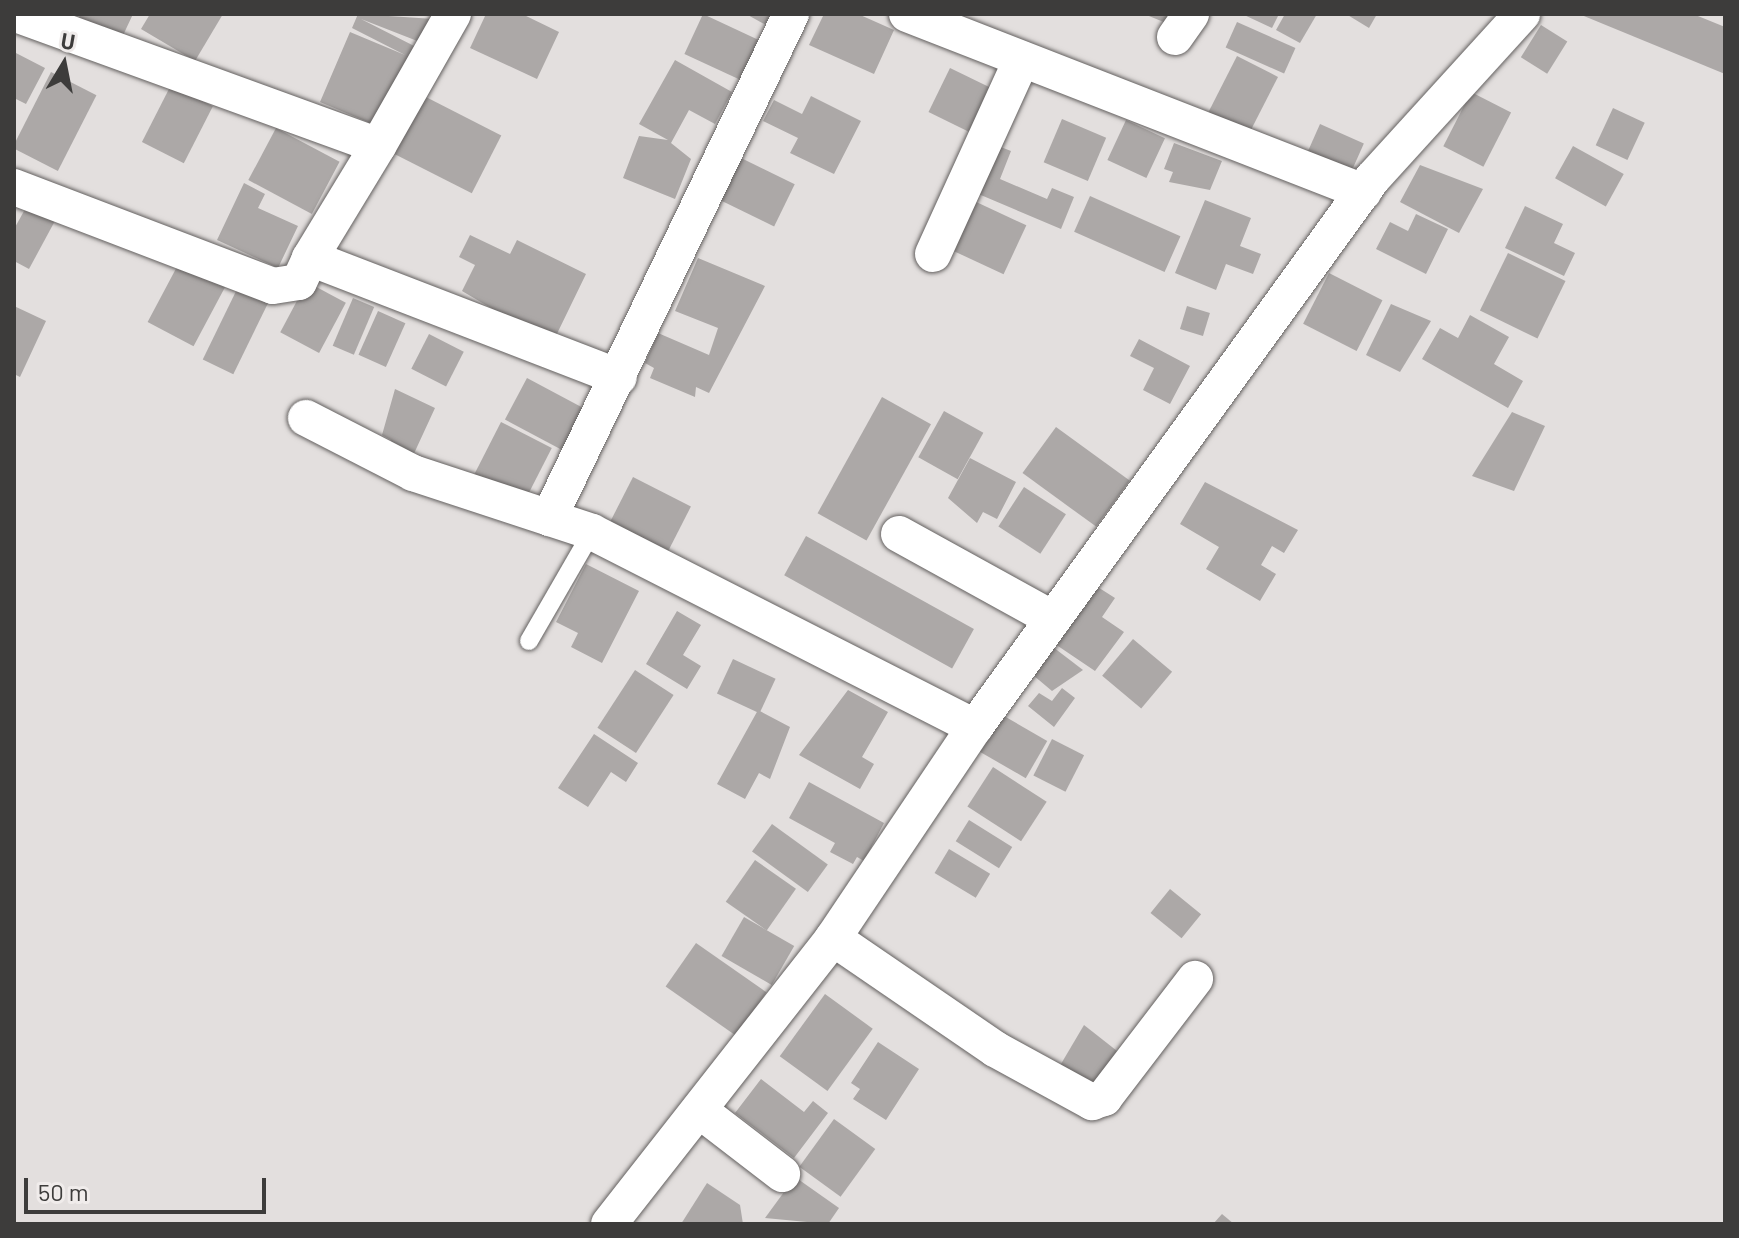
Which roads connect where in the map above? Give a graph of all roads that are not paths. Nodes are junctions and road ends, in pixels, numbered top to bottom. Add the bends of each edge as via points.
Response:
1 (16, 14) edge
2 (453, 14) edge
3 (791, 14) edge
4 (907, 14) edge
5 (1522, 14) edge
6 (1022, 59) junction
7 (378, 146) junction
8 (14, 187) edge
9 (1363, 192) junction
10 (933, 254) dead end
11 (310, 258) junction
12 (619, 377) junction
13 (306, 418) dead end
14 (549, 518) junction
15 (592, 532) junction
16 (899, 534) dead end
17 (1053, 619) junction
18 (529, 641) dead end
19 (975, 727) junction
20 (833, 938) junction
21 (1195, 979) dead end
22 (699, 1110) junction
23 (782, 1174) dead end
24 (609, 1224) edge

1 - 7 street
2 - 7 street
3 - 12 street
4 - 6 street
5 - 9 street
6 - 9 street
6 - 10 street
7 - 11 street
8 - 11 street via 273,286 299,282
9 - 17 street
11 - 12 street
12 - 14 street
13 - 14 street via 413,473
14 - 15 street
15 - 18 lane
15 - 19 street
16 - 17 street
17 - 19 street
19 - 20 street
20 - 21 street via 995,1049 1092,1102 1104,1098
20 - 22 street
22 - 23 street
22 - 24 street

